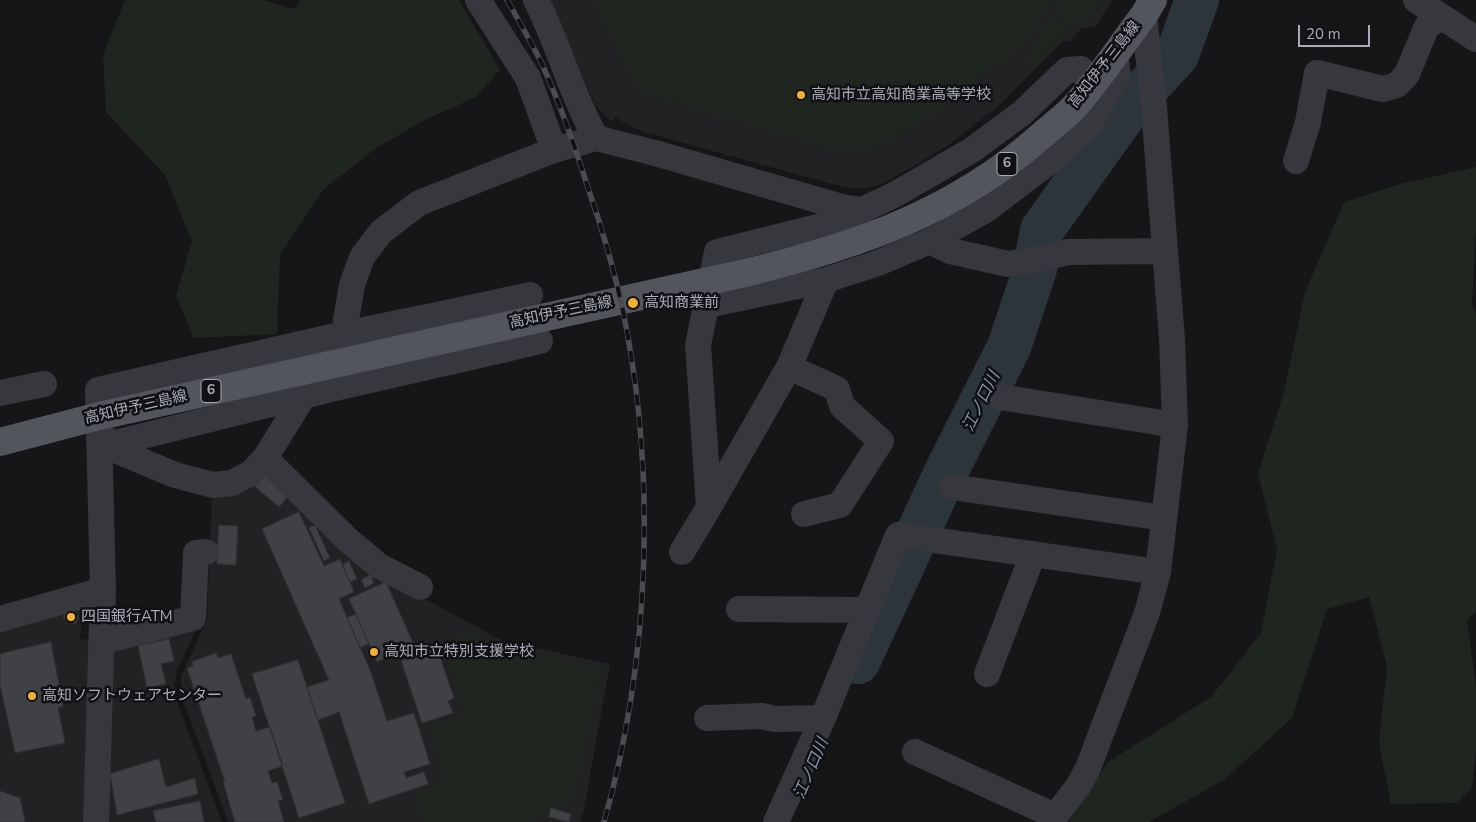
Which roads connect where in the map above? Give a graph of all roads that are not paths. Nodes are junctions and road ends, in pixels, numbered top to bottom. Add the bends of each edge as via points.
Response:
1 (478, 0) edge
2 (536, 0) edge
3 (1416, 0) edge
4 (1148, 8) edge
5 (1442, 17) junction
6 (1476, 39) edge
7 (1115, 53) junction
8 (1092, 85) junction
9 (596, 138) junction
10 (554, 150) junction
11 (1296, 161) dead end
12 (864, 210) junction
13 (930, 241) junction
14 (1166, 251) junction
15 (826, 280) junction
16 (530, 295) dead end
17 (707, 305) junction
18 (447, 313) junction
19 (349, 333) junction
20 (540, 341) dead end
21 (458, 360) junction
22 (789, 367) junction
23 (44, 384) dead end
24 (0, 393) edge
25 (303, 396) junction
26 (1000, 397) dead end
27 (1175, 425) junction
28 (103, 431) junction
29 (0, 442) edge
30 (265, 458) junction
31 (952, 487) dead end
32 (709, 508) junction
33 (804, 514) dead end
34 (1164, 518) junction
35 (206, 552) dead end
36 (682, 552) dead end
37 (1033, 554) junction
38 (1158, 572) junction
39 (420, 587) dead end
40 (103, 590) junction
41 (738, 608) dead end
42 (868, 610) junction
43 (0, 619) edge
44 (101, 642) junction
45 (986, 674) dead end
46 (707, 718) dead end
47 (823, 718) junction
48 (915, 752) dead end
49 (1053, 819) edge
50 (96, 822) edge
51 (776, 822) edge

1 - 10 street via 528,78
2 - 9 street
3 - 5 street
4 - 7 main road, 高知伊予三島線 / 6
4 - 14 street via 1149,74
5 - 6 street
5 - 11 street via 1427,26 1407,74 1397,85 1383,89 1317,73 1308,122
7 - 8 main road, 高知伊予三島線 / 6
7 - 13 street via 1118,75 1090,124 1054,159 1018,187 986,210
8 - 12 street via 1081,69 1067,70 1022,113 972,150
8 - 28 main road, 高知伊予三島線 / 6 via 1075,107 1019,156 979,184 939,207 885,231 808,258 423,343
9 - 10 street
9 - 12 street via 842,207
10 - 19 street via 419,203 381,232 362,258 352,285 346,320
12 - 17 street via 837,222 717,252
13 - 14 street via 950,251 1008,264 1068,252
13 - 15 street via 878,264
14 - 27 street
15 - 17 street
15 - 22 street
16 - 18 street
17 - 32 street via 698,346
18 - 19 street
18 - 21 street
19 - 28 street via 98,390
20 - 21 street
21 - 25 street
22 - 32 street
22 - 33 street via 837,389 842,406 881,441 840,505
23 - 24 street
25 - 28 street
25 - 30 street
26 - 27 street
27 - 34 street
28 - 29 main road, 高知伊予三島線 / 6
28 - 30 street via 120,452 175,475 213,484 232,483 251,473
28 - 40 street
30 - 39 street via 379,566
31 - 34 street
32 - 36 street
34 - 38 street
35 - 44 street via 196,553 193,618
37 - 38 street
37 - 42 street via 898,535
37 - 45 street
38 - 49 street via 1147,613 1088,768
40 - 43 street
40 - 44 street
41 - 42 street
42 - 47 street
44 - 50 street
46 - 47 street
47 - 51 street
48 - 49 street

